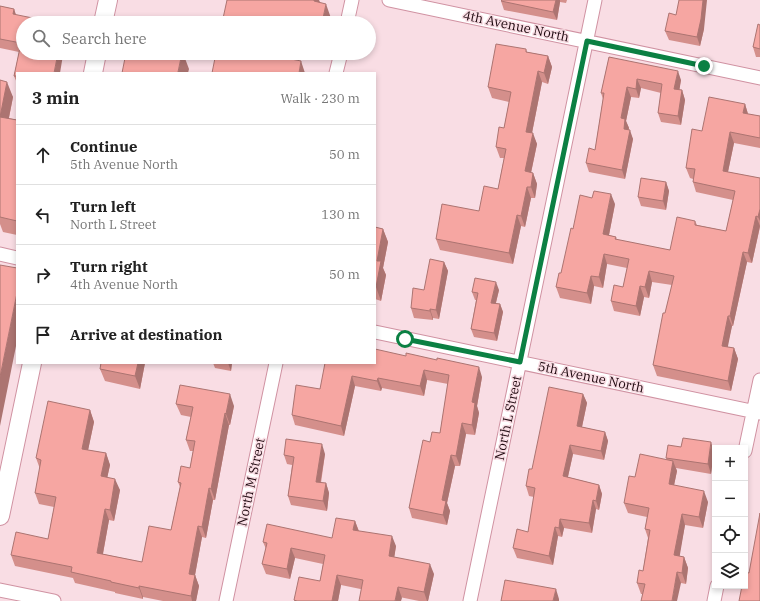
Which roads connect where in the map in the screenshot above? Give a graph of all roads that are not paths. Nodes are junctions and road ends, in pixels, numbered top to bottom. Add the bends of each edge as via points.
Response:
1 (108, 0) edge
2 (352, 0) edge
3 (389, 0) edge
4 (595, 0) edge
5 (105, 16) edge
6 (349, 16) edge
7 (587, 41) junction
8 (96, 60) edge
9 (339, 60) edge
10 (93, 72) edge
11 (336, 72) edge
12 (760, 78) edge
13 (0, 254) edge
14 (16, 258) edge
15 (376, 332) edge
16 (520, 362) junction
17 (32, 364) edge
18 (276, 364) edge
19 (760, 380) edge
20 (757, 412) edge
21 (747, 445) edge
22 (0, 516) edge
23 (716, 589) edge
24 (0, 590) edge
25 (54, 601) edge
26 (226, 601) edge
27 (470, 601) edge
28 (714, 601) edge

1 - 5 main road
2 - 6 street
3 - 7 street, 4th Avenue North
4 - 7 street, North L Street
7 - 12 street, 4th Avenue North
7 - 16 street, North L Street
8 - 10 main road
9 - 11 street
13 - 14 street
15 - 16 street, 5th Avenue North
16 - 20 street, 5th Avenue North
16 - 27 street, North L Street
17 - 22 main road
18 - 26 street, North M Street
19 - 20 street
20 - 21 street
23 - 28 street
24 - 25 street

